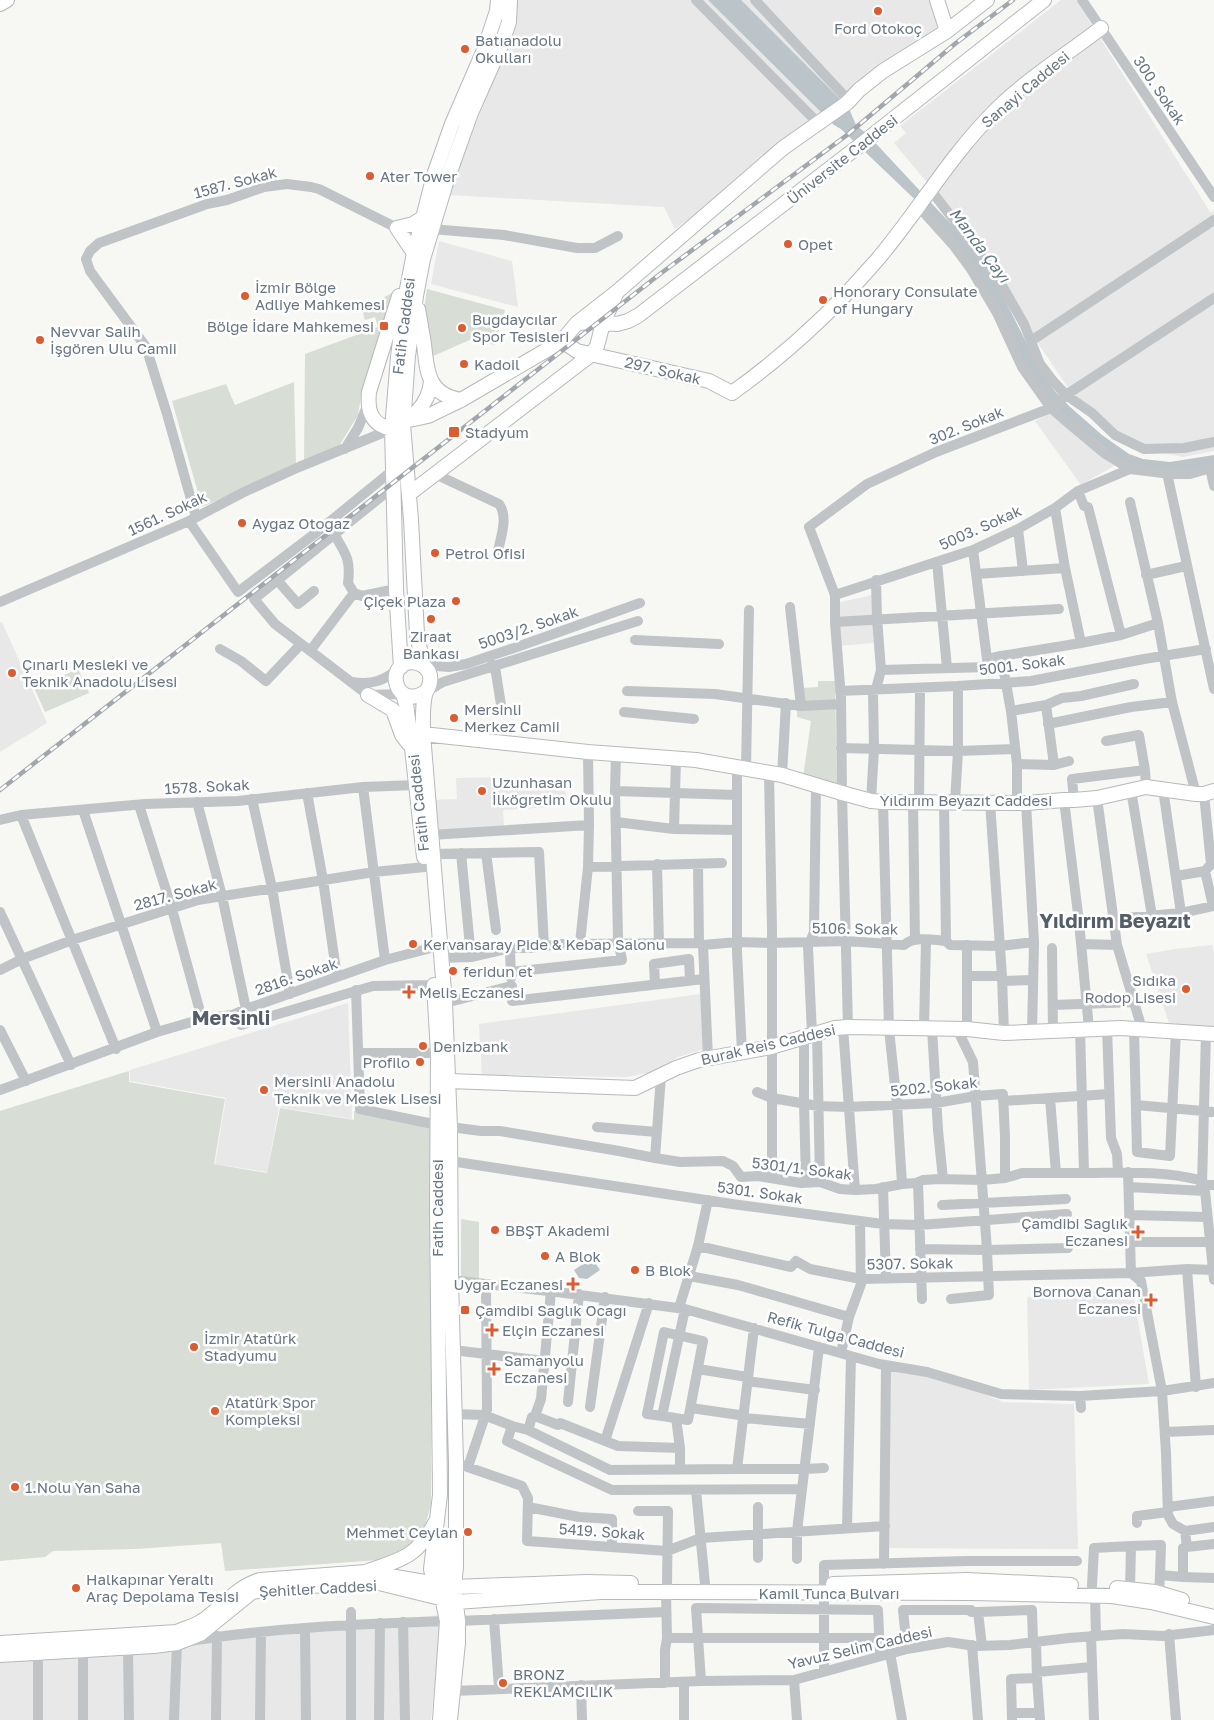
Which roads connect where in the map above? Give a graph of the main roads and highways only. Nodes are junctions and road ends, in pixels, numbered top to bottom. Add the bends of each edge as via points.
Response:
1 (7, 0) edge
2 (498, 0) edge
3 (510, 0) edge
4 (937, 0) edge
5 (987, 0) edge
6 (1044, 0) edge
7 (0, 4) edge
8 (1101, 28) road end
9 (947, 31) junction
10 (426, 224) junction
11 (414, 253) junction
12 (416, 296) junction
13 (616, 296) junction
14 (639, 315) junction
15 (577, 323) junction
16 (603, 323) junction
17 (562, 341) junction
18 (592, 354) junction
19 (403, 356) junction
20 (426, 368) junction
21 (373, 376) junction
22 (431, 382) junction
23 (732, 393) joint
24 (461, 400) junction
25 (428, 416) junction
26 (401, 424) junction
27 (405, 449) junction
28 (409, 494) junction
29 (423, 665) junction
30 (401, 667) junction
31 (425, 692) junction
32 (403, 694) junction
33 (368, 695) road end
34 (423, 734) junction
35 (412, 748) junction
36 (1205, 793) edge
37 (439, 984) junction
38 (1210, 1034) edge
39 (438, 1054) junction
40 (449, 1081) junction
41 (444, 1126) junction
42 (440, 1496) junction
43 (366, 1572) junction
44 (666, 1588) junction
45 (824, 1589) junction
46 (447, 1591) junction
47 (1094, 1591) junction
48 (1214, 1609) edge
49 (1214, 1617) edge
50 (452, 1621) junction
51 (0, 1643) edge
52 (0, 1655) edge
53 (440, 1720) edge
54 (450, 1720) edge

1 - 7 main road
2 - 10 main road, Fatih Caddesi via 492,26 434,175
3 - 10 main road, Fatih Caddesi via 509,22 504,36 471,112 446,183
4 - 9 main road
5 - 9 main road
6 - 14 main road, Üniversite Caddesi
8 - 23 main road, Sanayi Caddesi via 994,112 962,148 877,260 828,312 769,366
9 - 13 main road via 883,71 822,122 795,138
10 - 11 main road, Fatih Caddesi
10 - 11 main road via 397,228
10 - 12 main road, Fatih Caddesi
11 - 19 main road, Fatih Caddesi via 406,294
11 - 21 main road
12 - 19 main road, Fatih Caddesi
12 - 20 main road
13 - 14 main road via 617,311
13 - 15 main road
13 - 16 main road
14 - 16 main road, Üniversite Caddesi via 617,324
15 - 16 main road, Üniversite Caddesi
15 - 17 main road
16 - 18 main road
17 - 18 main road via 578,351
17 - 24 main road
18 - 23 main road, 297. Sokak via 709,381
18 - 28 main road
19 - 20 main road via 419,359
19 - 21 main road via 386,362
19 - 26 main road
20 - 22 main road
21 - 26 main road via 368,404 375,422 383,427
22 - 24 main road via 444,396
22 - 26 main road via 430,392 420,410
24 - 25 main road
25 - 26 main road
25 - 27 main road via 413,427
26 - 27 main road
26 - 30 main road via 393,470
27 - 28 main road
28 - 29 main road via 417,634
29 - 30 main road via 412,662
29 - 31 main road via 430,678
30 - 32 main road via 395,681
31 - 32 main road via 414,697
31 - 34 main road, Fatih Caddesi
32 - 35 main road, Fatih Caddesi
33 - 35 main road via 393,710 402,734
34 - 36 main road, Yıldırım Beyazıt Caddesi via 696,760 776,774 877,801 1069,800 1096,798 1146,787
34 - 37 main road, Fatih Caddesi via 441,958
35 - 37 main road, Fatih Caddesi via 432,948
37 - 39 main road, Fatih Caddesi
37 - 40 main road via 445,1003
38 - 40 main road, Burak Reis Caddesi via 1107,1028 1004,1034 961,1029 846,1027 771,1047 708,1058 684,1065 635,1088
39 - 40 main road via 441,1074
39 - 41 main road, Fatih Caddesi
40 - 41 main road
41 - 42 main road, Fatih Caddesi via 436,1206
41 - 46 main road via 450,1161 454,1414 462,1465 456,1567
42 - 43 main road via 435,1522 428,1536 413,1552
42 - 46 main road
43 - 46 main road, Şehitler Caddesi
43 - 51 main road, Şehitler Caddesi via 248,1583 202,1621 177,1632
44 - 45 main road, Kamil Tunca Bulvarı
44 - 45 main road, Kamil Tunca Bulvarı via 705,1584
44 - 46 main road, Kamil Tunca Bulvarı via 601,1592
45 - 47 main road, Kamil Tunca Bulvarı via 969,1587
46 - 50 main road
46 - 52 main road, Şehitler Caddesi via 375,1582 261,1590 252,1592 200,1634 177,1642
47 - 48 main road, Kamil Tunca Bulvarı via 1130,1589 1159,1593
47 - 49 main road, Kamil Tunca Bulvarı
50 - 53 main road
50 - 54 main road via 458,1643

